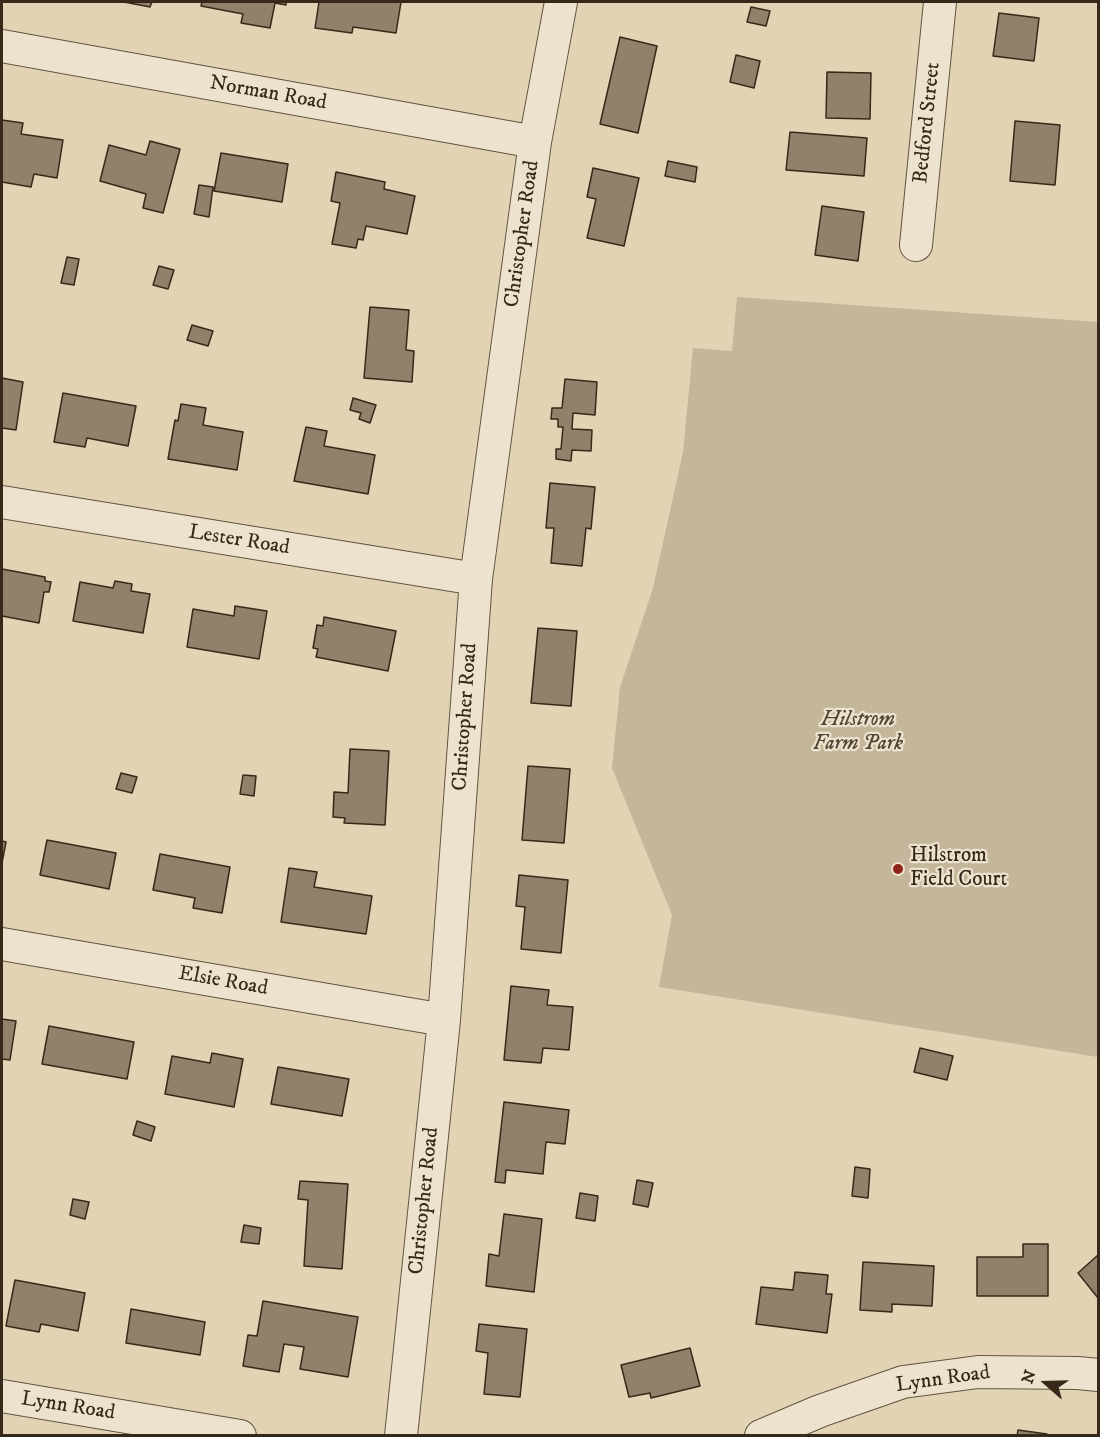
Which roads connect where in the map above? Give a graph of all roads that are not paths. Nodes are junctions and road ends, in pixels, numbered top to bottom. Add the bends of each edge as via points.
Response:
1 (561, 2) edge
2 (940, 2) edge
3 (2, 46) edge
4 (535, 142) junction
5 (916, 245) dead end
6 (2, 502) edge
7 (476, 579) junction
8 (2, 944) edge
9 (444, 1020) junction
10 (1098, 1375) edge
11 (2, 1396) edge
12 (240, 1436) edge
13 (401, 1436) edge
14 (761, 1436) edge

1 - 4 street, Christopher Road
2 - 5 street, Bedford Street
3 - 4 street, Norman Road
4 - 7 street, Christopher Road
6 - 7 street, Lester Road
7 - 9 street, Christopher Road
8 - 9 street, Elsie Road
9 - 13 street, Christopher Road
10 - 14 street, Lynn Road via 978,1372 903,1382
11 - 12 street, Lynn Road

